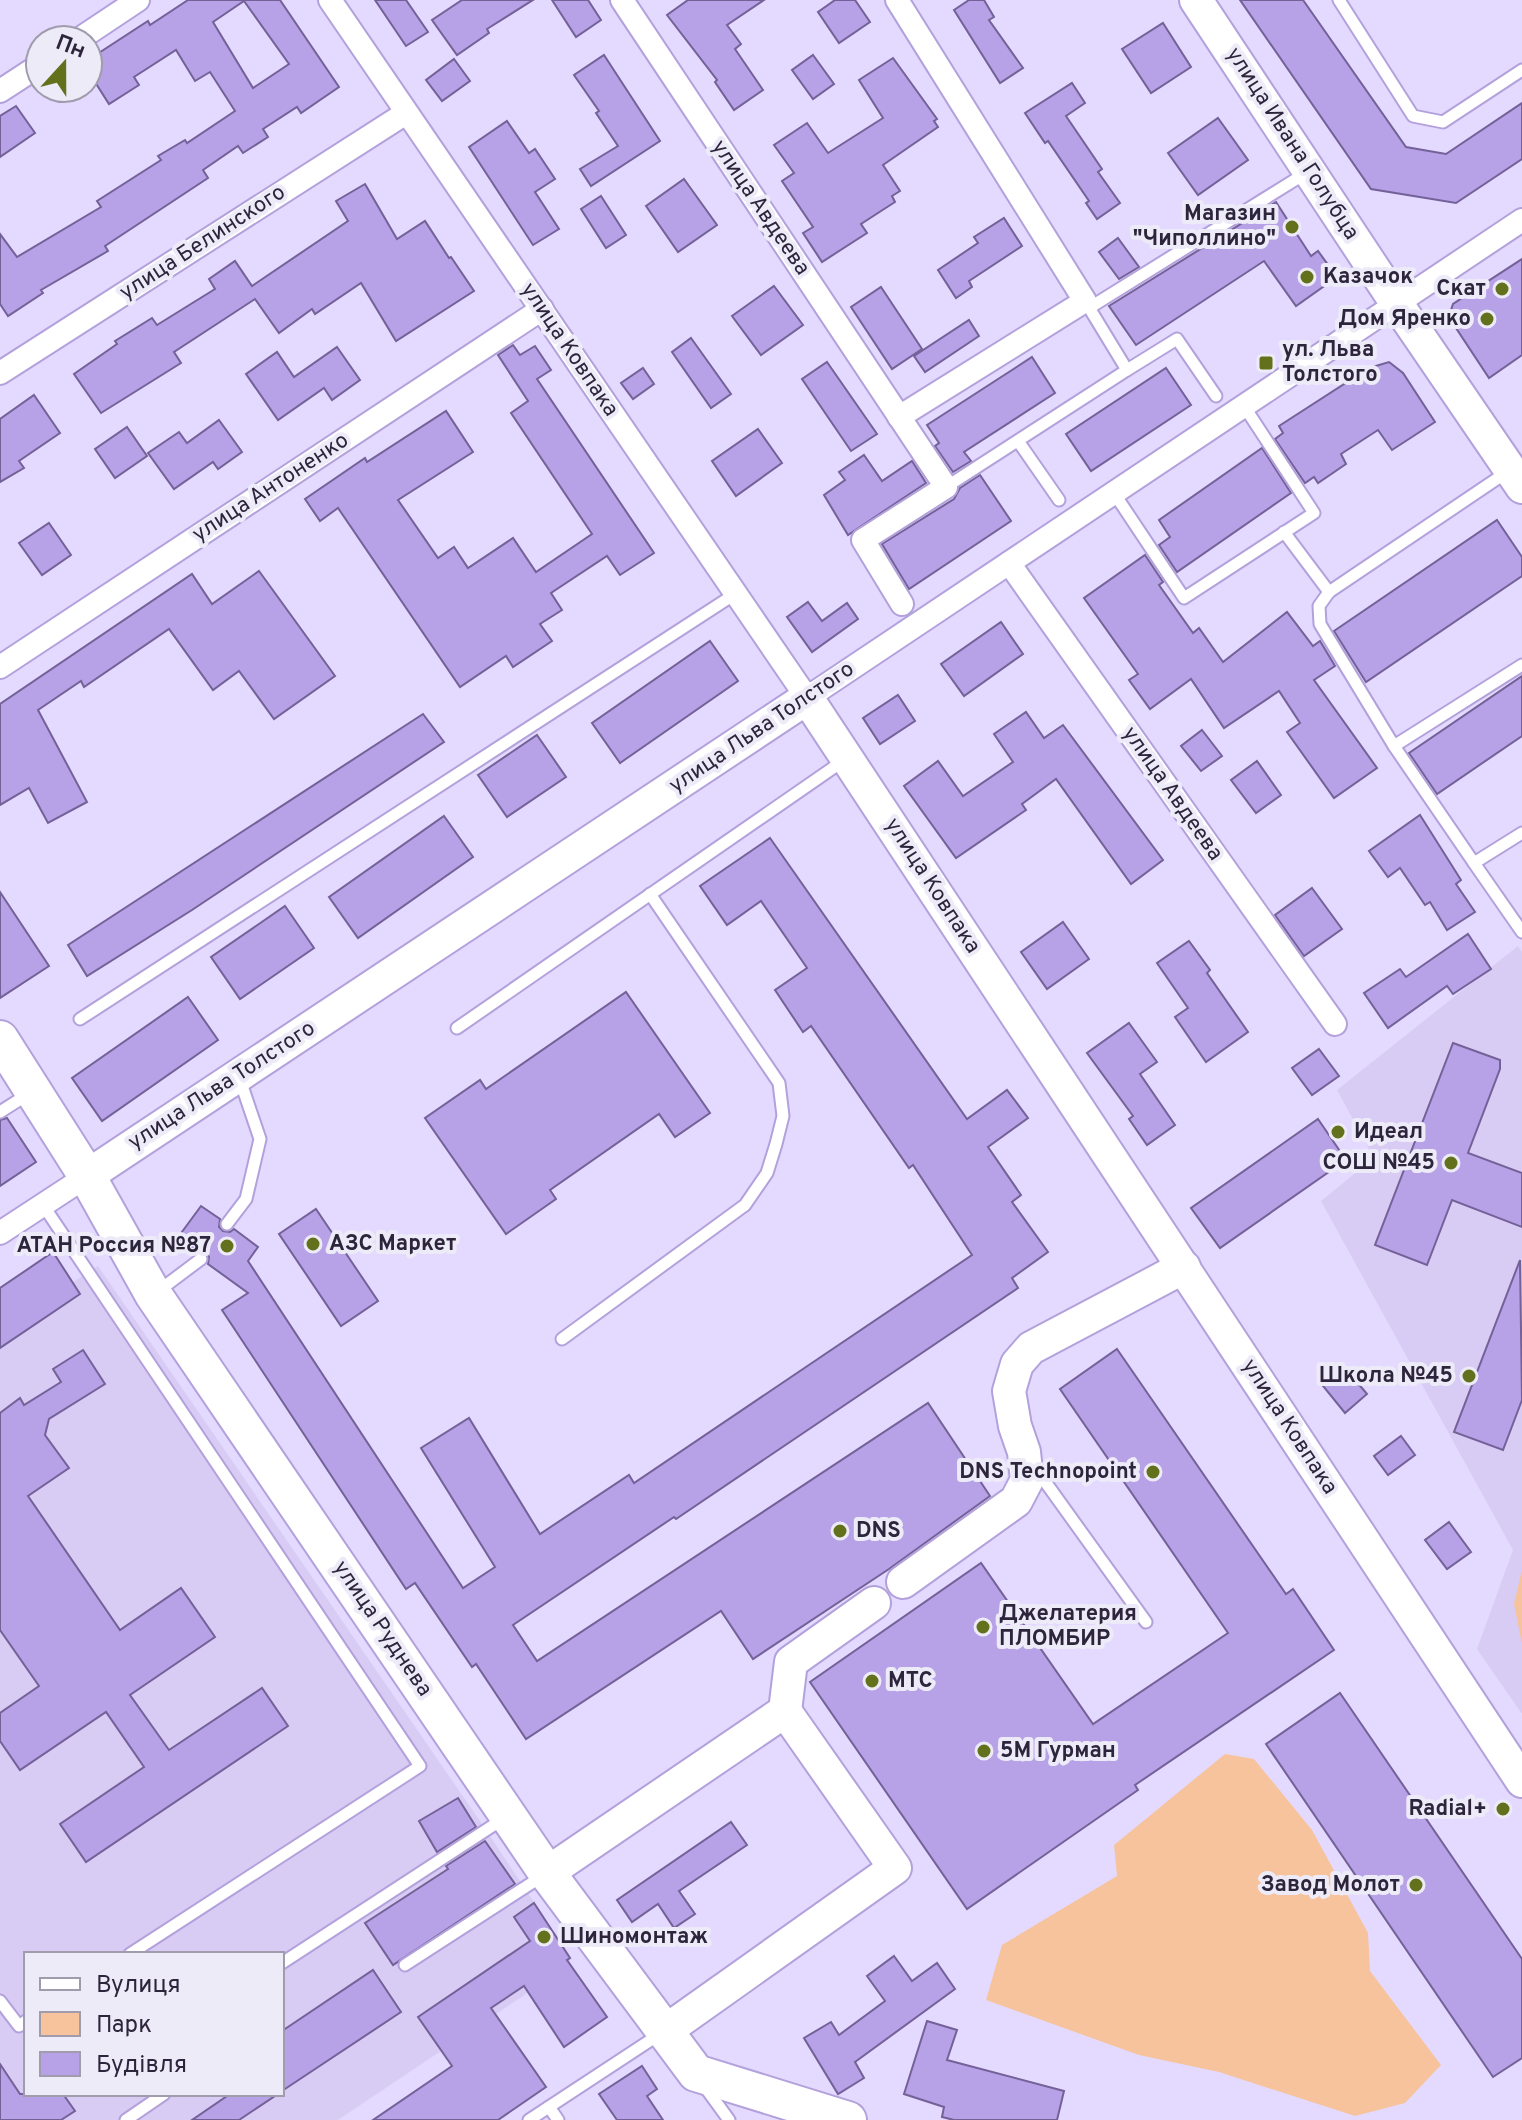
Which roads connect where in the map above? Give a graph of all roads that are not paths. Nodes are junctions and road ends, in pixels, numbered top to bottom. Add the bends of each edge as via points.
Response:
1 (138, 0) edge
2 (330, 0) edge
3 (622, 0) edge
4 (897, 0) edge
5 (1196, 0) edge
6 (1339, 0) edge
7 (102, 24) edge
8 (1522, 70) edge
9 (24, 75) edge
10 (0, 91) edge
11 (406, 113) junction
12 (1301, 169) junction
13 (1522, 220) edge
14 (1087, 304) junction
15 (1397, 304) junction
16 (542, 309) junction
17 (1127, 370) junction
18 (0, 373) edge
19 (1216, 396) dead end
20 (1244, 406) junction
21 (899, 417) junction
22 (1018, 441) junction
23 (1516, 478) edge
24 (946, 487) junction
25 (1114, 493) junction
26 (1059, 500) dead end
27 (1284, 532) junction
28 (1009, 563) junction
29 (1329, 592) junction
30 (735, 594) junction
31 (902, 604) dead end
32 (1522, 665) edge
33 (0, 667) edge
34 (807, 698) junction
35 (1394, 746) junction
36 (847, 758) junction
37 (1522, 833) edge
38 (1474, 863) junction
39 (650, 894) junction
40 (1522, 932) edge
41 (80, 1019) dead end
42 (1335, 1024) dead end
43 (457, 1028) dead end
44 (0, 1040) edge
45 (238, 1076) junction
46 (33, 1091) junction
47 (0, 1112) edge
48 (87, 1176) junction
49 (43, 1205) junction
50 (227, 1224) dead end
51 (0, 1233) edge
52 (201, 1259) dead end
53 (1184, 1267) junction
54 (153, 1294) junction
55 (562, 1339) dead end
56 (1024, 1452) junction
57 (903, 1582) dead end
58 (874, 1603) dead end
59 (1146, 1622) dead end
60 (785, 1711) junction
61 (1522, 1781) edge
62 (508, 1815) junction
63 (547, 1873) junction
64 (133, 1952) edge
65 (284, 1962) edge
66 (405, 1965) dead end
67 (0, 2001) edge
68 (24, 2022) edge
69 (664, 2032) junction
70 (696, 2073) junction
71 (161, 2096) edge
72 (549, 2107) junction
73 (126, 2120) edge
74 (529, 2120) edge
75 (558, 2120) edge
76 (729, 2120) edge
77 (848, 2120) edge

1 - 7 street
2 - 11 street, улица Ковпака
3 - 21 street, улица Авдеева
4 - 14 street
5 - 12 main road, улица Ивана Голубца
6 - 8 lane via 1413,116 1443,122
9 - 10 street
11 - 16 street, улица Ковпака
11 - 18 street, улица Белинского
12 - 14 lane
12 - 15 main road, улица Ивана Голубца
13 - 15 street, улица Льва Толстого
14 - 17 lane
14 - 21 street
15 - 20 street, улица Льва Толстого
15 - 23 main road, улица Ивана Голубца
16 - 30 street, улица Ковпака
16 - 33 street, улица Антоненко
17 - 19 lane via 1177,339
17 - 22 lane
20 - 25 street, улица Льва Толстого
20 - 27 lane via 1314,513
21 - 24 street, улица Авдеева
22 - 24 lane
22 - 26 lane
23 - 29 lane
24 - 31 street via 863,540
25 - 27 lane via 1184,598
25 - 28 street, улица Льва Толстого
27 - 29 lane
28 - 34 street, улица Льва Толстого
28 - 42 street, улица Авдеева
29 - 35 lane via 1319,606 1320,624
30 - 34 street, улица Ковпака
30 - 41 lane
32 - 35 lane
34 - 36 main road, улица Ковпака
34 - 45 main road, улица Льва Толстого
35 - 38 lane
36 - 39 lane
36 - 53 main road, улица Ковпака
37 - 38 lane
38 - 40 lane
39 - 43 lane
39 - 55 lane via 779,1083 783,1116 767,1173 745,1205
44 - 46 main road, улица Руднева
45 - 48 main road, улица Льва Толстого
45 - 50 lane via 260,1139 246,1199
46 - 47 lane
46 - 48 main road, улица Руднева
48 - 49 street, улица Льва Толстого
48 - 54 main road, улица Руднева
49 - 51 street, улица Льва Толстого
49 - 64 lane via 420,1766
52 - 54 lane
53 - 56 main road via 1031,1348 1017,1364 1009,1391
53 - 61 main road, улица Ковпака
54 - 62 main road, улица Руднева
56 - 57 main road via 1027,1480 1016,1501
56 - 59 lane
58 - 60 main road via 791,1662
60 - 63 main road
60 - 69 main road via 895,1868
62 - 63 main road, улица Руднева
62 - 65 lane
63 - 66 lane
63 - 69 main road, улица Руднева
67 - 68 lane via 19,2026
69 - 70 main road, улица Руднева
69 - 72 lane
70 - 76 lane
70 - 77 main road
71 - 73 lane
72 - 74 lane
72 - 75 lane

